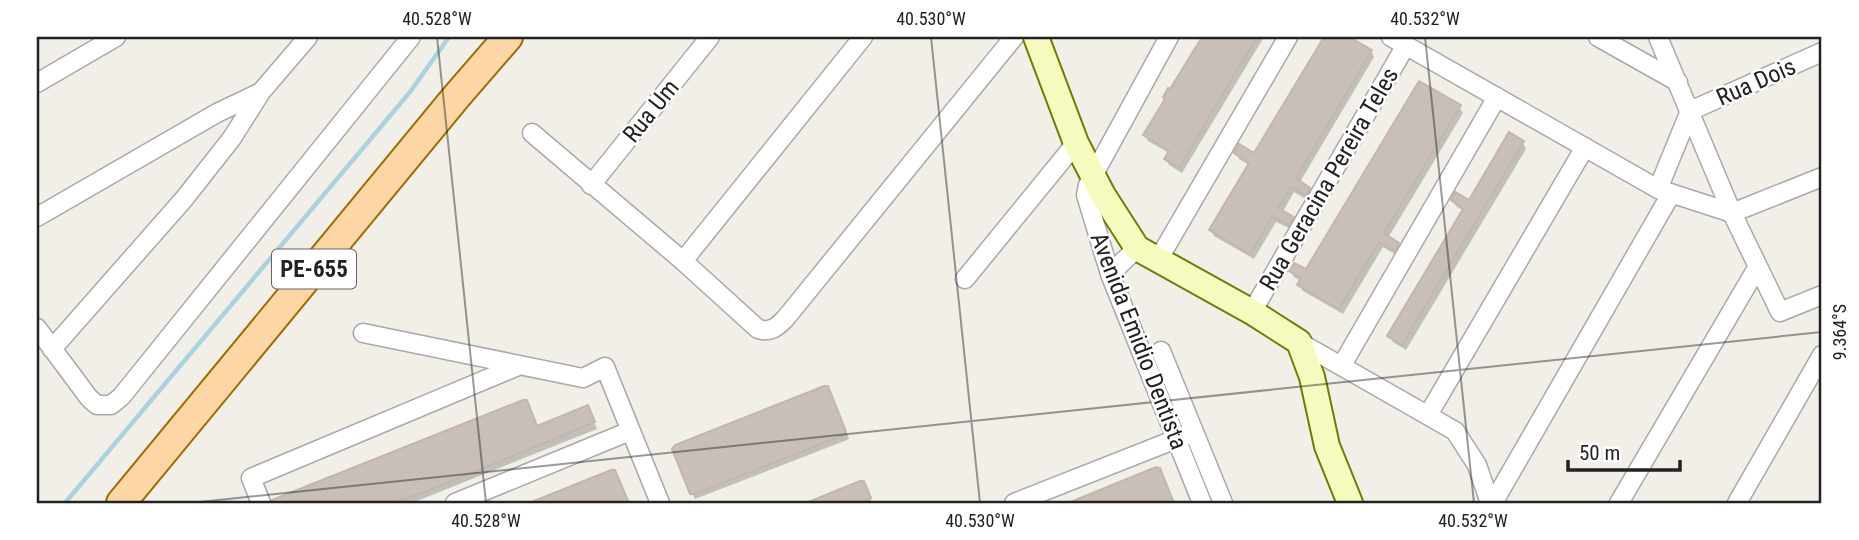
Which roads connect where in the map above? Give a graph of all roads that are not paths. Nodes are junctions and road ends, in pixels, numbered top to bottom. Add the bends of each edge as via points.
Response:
1 (116, 37) edge
2 (308, 37) edge
3 (509, 37) edge
4 (710, 37) edge
5 (863, 37) edge
6 (1014, 37) edge
7 (1036, 37) edge
8 (1169, 37) edge
9 (1288, 37) edge
10 (1598, 37) edge
11 (1658, 37) edge
12 (407, 38) edge
13 (1399, 41) edge
14 (1822, 52) edge
15 (1678, 82) junction
16 (37, 83) edge
17 (261, 92) junction
18 (1497, 97) junction
19 (1690, 111) junction
20 (532, 133) dead end
21 (1076, 143) junction
22 (1585, 147) junction
23 (1822, 177) edge
24 (1093, 178) junction
25 (592, 185) junction
26 (1664, 191) junction
27 (1732, 214) junction
28 (37, 217) edge
29 (1148, 254) junction
30 (683, 261) junction
31 (1757, 268) junction
32 (1110, 274) junction
33 (965, 279) dead end
34 (1822, 295) edge
35 (1252, 312) junction
36 (37, 328) edge
37 (363, 333) dead end
38 (1299, 342) junction
39 (52, 349) junction
40 (1161, 351) dead end
41 (1822, 355) edge
42 (1342, 365) junction
43 (518, 366) junction
44 (1429, 415) junction
45 (630, 431) junction
46 (1194, 432) junction
47 (1176, 440) junction
48 (121, 503) edge
49 (261, 503) edge
50 (455, 503) edge
51 (660, 503) edge
52 (1014, 503) edge
53 (1202, 503) edge
54 (1223, 503) edge
55 (1350, 503) edge
56 (1492, 503) edge
57 (1619, 503) edge
58 (1737, 503) edge

1 - 16 street
2 - 17 street
3 - 48 main road, PE-655
4 - 25 street, Rua Um
5 - 30 street
6 - 30 street via 778,327 758,329
7 - 21 street
8 - 24 street
9 - 29 street
10 - 15 street
11 - 15 street
12 - 39 street via 121,397 111,405 97,405
13 - 18 street, Rua Geracina Pereira Teles
13 - 35 street, Rua Geracina Pereira Teles
14 - 19 street, Rua Dois
15 - 19 street
17 - 28 street
17 - 39 street via 184,199
18 - 22 street, Rua Geracina Pereira Teles
18 - 42 street
19 - 26 street
19 - 27 street
20 - 25 street
21 - 24 street
21 - 33 street
22 - 26 street, Rua Geracina Pereira Teles
22 - 44 street
23 - 27 street
24 - 29 street
24 - 32 street, Avenida Emidio Dentista via 1087,201
25 - 30 street
26 - 27 street, Rua Geracina Pereira Teles
26 - 56 street
27 - 31 street
29 - 32 street
29 - 35 street
31 - 34 street via 1780,312
31 - 57 street
32 - 47 street, Avenida Emidio Dentista
35 - 38 street
36 - 39 street
37 - 43 street
38 - 42 street
38 - 55 street via 1327,446
40 - 46 street, Avenida Emidio Dentista
41 - 58 street
42 - 44 street
43 - 45 street via 583,378 605,367
43 - 49 street via 251,478
44 - 56 street via 1455,431 1477,465
45 - 50 street
45 - 51 street
46 - 47 street
46 - 54 street, Avenida Emidio Dentista
47 - 52 street
47 - 53 street, Avenida Emidio Dentista

